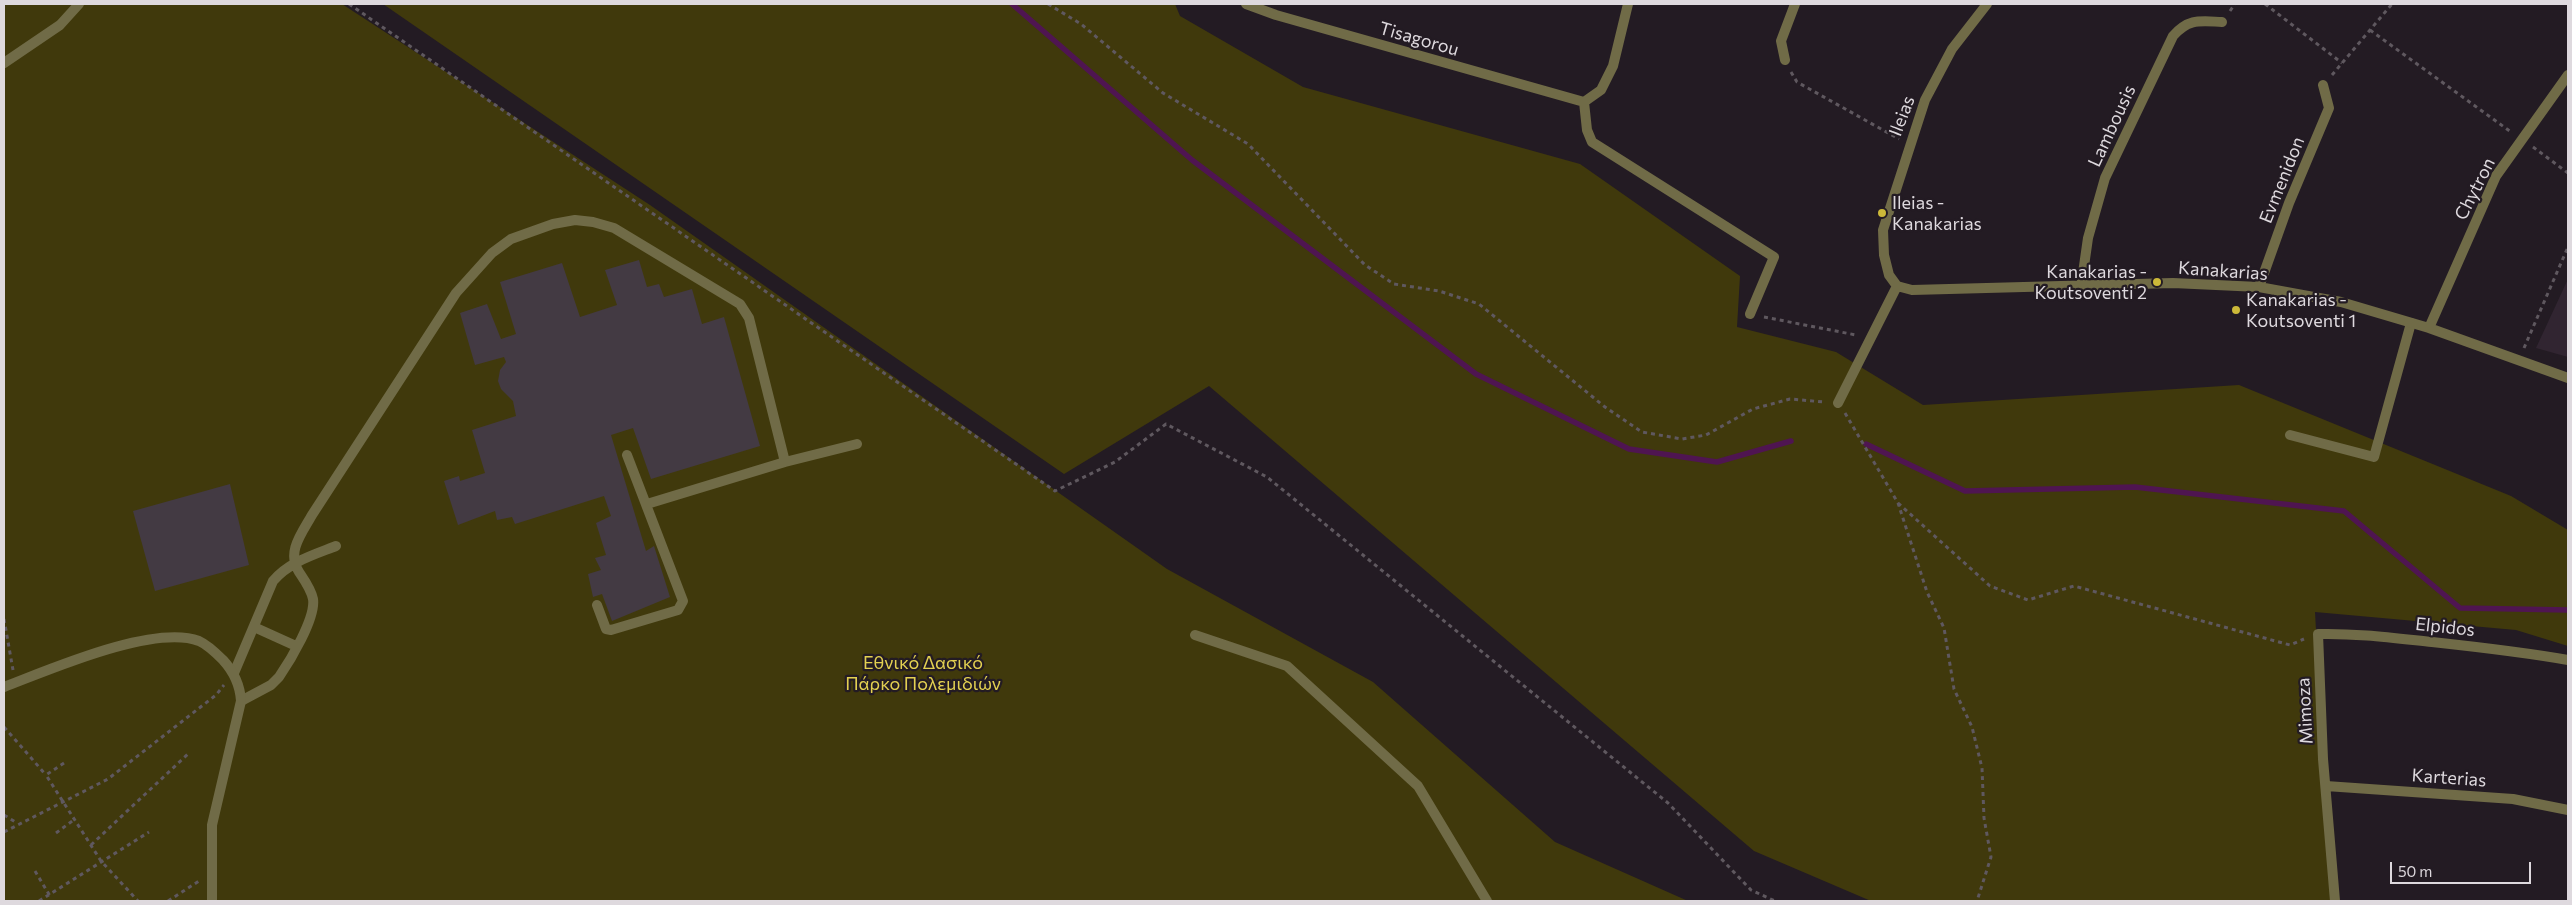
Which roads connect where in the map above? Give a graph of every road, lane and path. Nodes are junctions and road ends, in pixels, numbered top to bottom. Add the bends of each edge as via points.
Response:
1 (79, 4) edge
2 (349, 4) edge
3 (1048, 4) edge
4 (1246, 4) edge
5 (1628, 4) edge
6 (1795, 4) edge
7 (1987, 4) edge
8 (2265, 4) edge
9 (2392, 4) edge
10 (2222, 22) dead end
11 (2370, 30) junction
12 (1784, 60) joint
13 (4, 63) edge
14 (2342, 63) junction
15 (2568, 75) edge
16 (2323, 85) joint
17 (1584, 102) junction
18 (2522, 140) junction
19 (1909, 144) junction
20 (2568, 173) edge
21 (2568, 247) edge
22 (1897, 286) junction
23 (2081, 287) junction
24 (2259, 288) junction
25 (1750, 314) joint
26 (2411, 323) junction
27 (2429, 328) junction
28 (1865, 336) dead end
29 (2518, 360) junction
30 (2568, 378) edge
31 (1838, 403) junction
32 (2290, 435) dead end
33 (857, 444) dead end
34 (628, 455) dead end
35 (784, 462) junction
36 (1898, 503) junction
37 (647, 504) junction
38 (336, 546) dead end
39 (294, 564) junction
40 (597, 605) dead end
41 (4, 619) edge
42 (254, 627) junction
43 (2318, 634) junction
44 (1196, 635) dead end
45 (296, 646) junction
46 (2568, 660) edge
47 (234, 673) junction
48 (15, 683) junction
49 (4, 687) edge
50 (241, 701) junction
51 (4, 727) edge
52 (189, 753) dead end
53 (64, 763) dead end
54 (46, 775) junction
55 (2326, 786) junction
56 (63, 801) junction
57 (2568, 810) edge
58 (4, 815) edge
59 (75, 819) junction
60 (17, 823) junction
61 (4, 832) edge
62 (56, 832) dead end
63 (149, 832) dead end
64 (90, 845) junction
65 (101, 861) junction
66 (35, 871) dead end
67 (211, 873) junction
68 (50, 896) junction
69 (39, 901) edge
70 (138, 901) edge
71 (168, 901) edge
72 (212, 901) edge
73 (1486, 901) edge
74 (1774, 901) edge
75 (1977, 901) edge
76 (2335, 901) edge

1 - 13 street via 60,25
2 - 74 path via 1055,491 1115,462 1166,424 1266,477 1668,803 1750,890
3 - 31 path via 1081,24 1163,93 1248,144 1365,265 1394,284 1439,291 1479,304 1605,407 1642,432 1682,438 1706,435 1753,409 1790,399
4 - 17 street, Tisagorou
5 - 17 street via 1613,66 1601,90
6 - 12 street via 1781,41
7 - 19 street, Ileias via 1952,49 1924,100
8 - 14 path
9 - 11 path
10 - 23 street, Lambousis via 2191,22 2182,25 2173,36 2105,178 2088,238
11 - 14 path
11 - 18 path
12 - 19 path via 1797,82
14 - 16 path
15 - 18 street, Chytron
16 - 24 street, Evmenidon via 2330,108 2289,203
17 - 25 street via 1587,130 1592,142 1774,257
18 - 20 path
18 - 27 street, Chytron via 2496,176
19 - 22 street, Ileias via 1883,230 1889,275
21 - 29 path
22 - 23 street, Kanakarias via 1912,290
22 - 31 street
23 - 24 street, Kanakarias via 2173,283
24 - 26 street, Kanakarias via 2341,302
25 - 28 path
26 - 27 street, Kanakarias
26 - 32 street via 2374,457
27 - 29 street, Kanakarias
29 - 30 street, Kanakarias
31 - 36 path
33 - 35 street
34 - 37 street
35 - 37 street
35 - 39 street via 748,318 740,304 614,228 575,220 553,224 511,239 466,280 312,515 296,544
36 - 43 path via 1990,586 2028,600 2074,586 2290,645
36 - 75 path via 1927,592 1944,628 1954,689 1972,727 1982,768 1984,818 1991,857
37 - 40 street via 683,601 681,606 678,610 611,630 603,625
38 - 39 street
39 - 42 street via 282,570 273,581
39 - 45 street via 310,589 313,602 312,613
41 - 48 path
42 - 45 street
42 - 47 street
43 - 46 street, Elpidos via 2414,640
43 - 55 street, Mimoza
44 - 73 street via 1287,666 1418,786
45 - 50 street via 272,685
47 - 48 street via 214,651 199,641 177,638 131,643
47 - 50 street
47 - 56 path via 216,695 108,779
48 - 49 street
50 - 67 street via 212,825
51 - 54 path
52 - 64 path
53 - 54 path
54 - 56 path
55 - 57 street, Karterias via 2513,799
55 - 76 street, Mimoza
56 - 59 path
56 - 60 path
58 - 60 path
59 - 62 path
59 - 64 path
60 - 61 path
63 - 65 path
64 - 65 path
65 - 68 path
65 - 70 path
66 - 68 path
67 - 71 path
67 - 72 street
68 - 69 path

